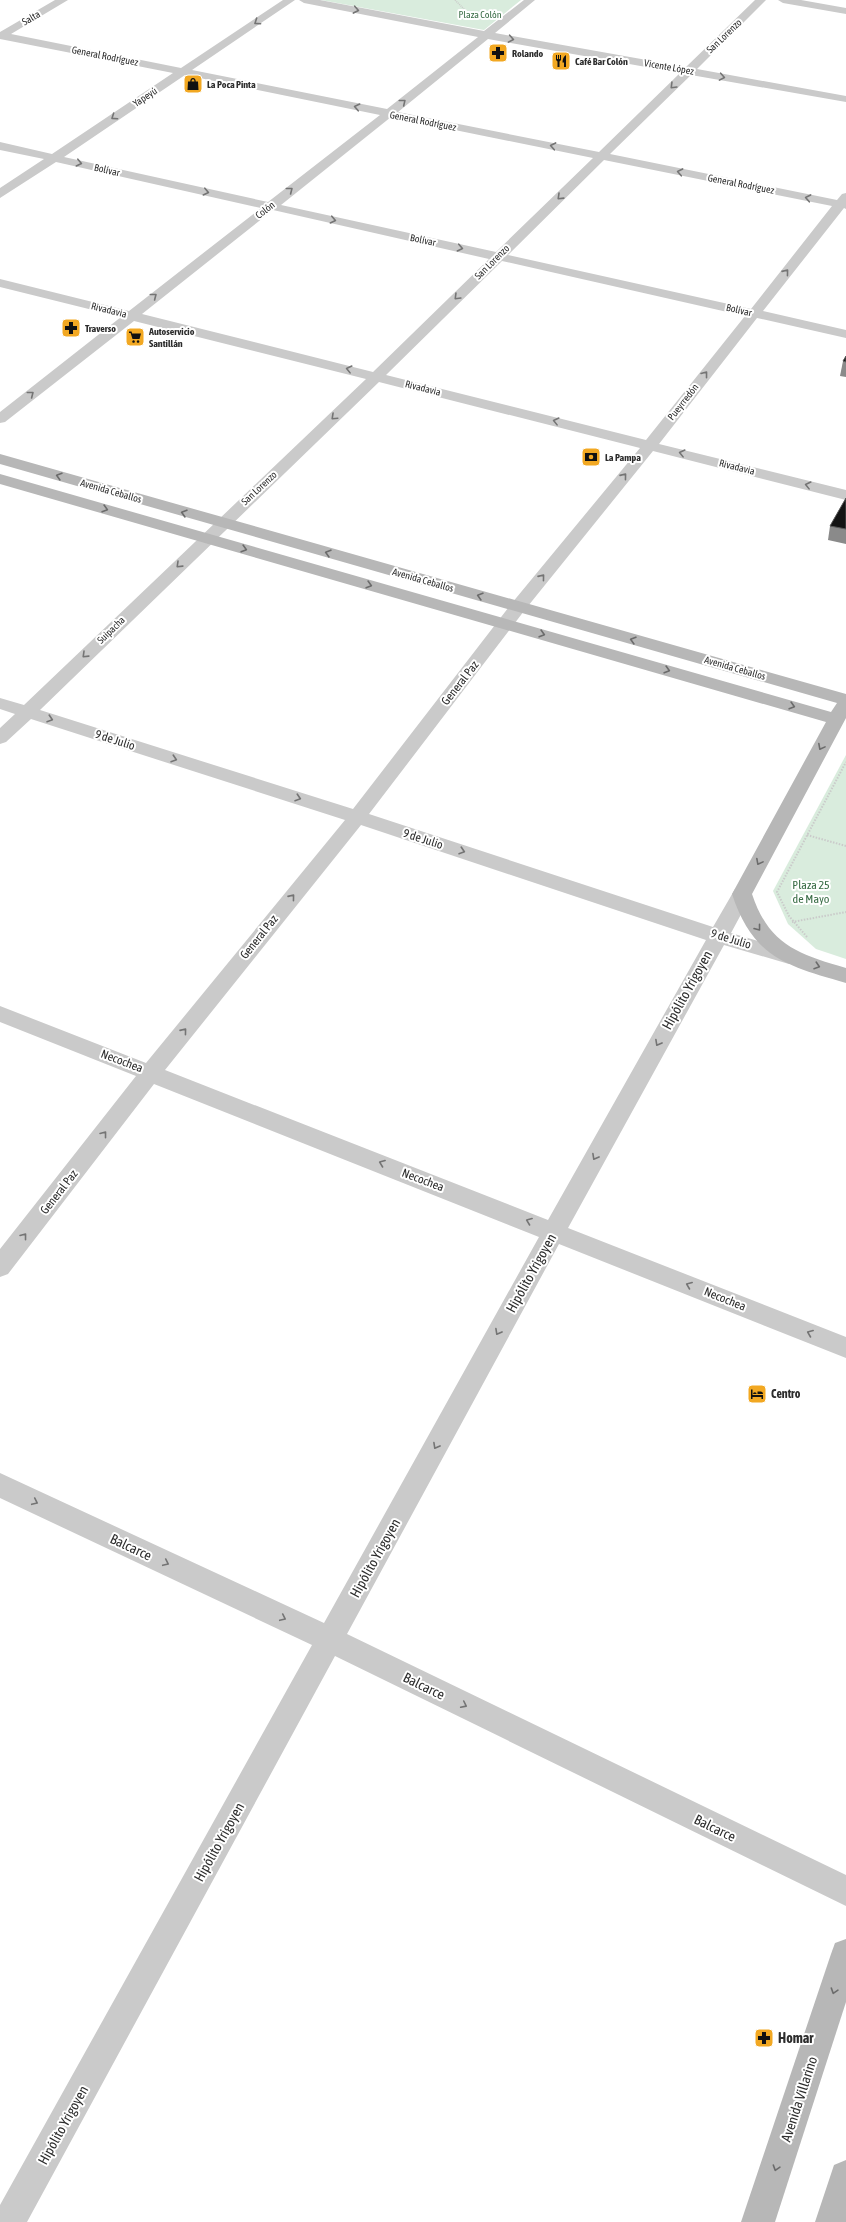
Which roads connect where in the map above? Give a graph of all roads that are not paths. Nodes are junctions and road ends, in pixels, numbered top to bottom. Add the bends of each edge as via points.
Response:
1 (63, 0) edge
2 (290, 0) edge
3 (304, 0) edge
4 (530, 0) edge
5 (761, 0) edge
6 (783, 0) edge
7 (846, 11) edge
8 (486, 35) junction
9 (0, 36) edge
10 (688, 70) junction
11 (182, 72) junction
12 (846, 99) edge
13 (388, 114) junction
14 (0, 146) edge
15 (602, 156) junction
16 (54, 158) junction
17 (0, 194) edge
18 (844, 202) edge
19 (270, 206) junction
20 (498, 256) junction
21 (0, 283) edge
22 (752, 313) junction
23 (130, 315) junction
24 (846, 334) edge
25 (377, 376) junction
26 (0, 418) edge
27 (650, 445) junction
28 (0, 459) edge
29 (0, 479) edge
30 (846, 495) edge
31 (222, 523) junction
32 (207, 538) junction
33 (518, 607) junction
34 (505, 624) junction
35 (846, 700) edge
36 (0, 703) edge
37 (26, 712) junction
38 (836, 719) junction
39 (0, 738) edge
40 (357, 817) junction
41 (742, 894) junction
42 (718, 936) junction
43 (788, 957) junction
44 (846, 976) edge
45 (0, 1014) edge
46 (151, 1072) junction
47 (554, 1231) junction
48 (0, 1267) edge
49 (846, 1348) edge
50 (0, 1485) edge
51 (330, 1640) junction
52 (846, 1891) edge
53 (846, 1954) edge
54 (846, 2177) edge
55 (9, 2222) edge
56 (758, 2222) edge
57 (832, 2222) edge

1 - 9 street, Salta
2 -> 11 street, Yapeyú
3 -> 8 street, Vicente López
4 - 8 street, Colón
5 - 10 street, San Lorenzo
6 - 7 street
8 -> 10 street, Vicente López
13 -> 8 street, Colón
9 - 11 street, General Rodríguez
10 -> 12 street, Vicente López
10 -> 15 street, San Lorenzo
13 -> 11 street, General Rodríguez
11 -> 16 street, Yapeyú
15 -> 13 street, General Rodríguez
19 -> 13 street, Colón
14 - 16 street, Bolívar
18 -> 15 street, General Rodríguez
15 -> 20 street, San Lorenzo
16 - 17 street, Yapeyú
16 -> 19 street, Bolívar
22 -> 18 street, Pueyrredón
19 -> 20 street, Bolívar
23 -> 19 street, Colón
20 - 22 street, Bolívar
20 -> 25 street, San Lorenzo
21 - 23 street, Rivadavia
22 - 24 street, Bolívar
27 -> 22 street, Pueyrredón
25 -> 23 street, Rivadavia
26 -> 23 street, Colón
27 -> 25 street, Rivadavia
25 -> 31 street, San Lorenzo
30 -> 27 street, Rivadavia
33 -> 27 street, Pueyrredón
31 -> 28 main road, Avenida Ceballos
29 -> 32 main road, Avenida Ceballos
31 - 32 street, Suipacha
33 -> 31 main road, Avenida Ceballos
32 -> 34 main road, Avenida Ceballos
32 -> 37 street, Suipacha
33 - 34 street, General Paz
35 -> 33 main road, Avenida Ceballos
34 -> 38 main road, Avenida Ceballos
34 - 40 street, General Paz
35 - 38 main road, Hipólito Yrigoyen
36 - 37 street, 9 de Julio
37 - 39 street, Suipacha
37 -> 40 street, 9 de Julio
38 -> 41 main road, Hipólito Yrigoyen
40 -> 42 street, 9 de Julio
46 -> 40 street, General Paz
41 - 42 street, Hipólito Yrigoyen
41 -> 43 main road via 755,925
42 - 43 street, 9 de Julio
42 -> 47 street, Hipólito Yrigoyen
43 -> 44 main road, 9 de Julio
45 - 46 street, Necochea
47 -> 46 street, Necochea
48 -> 46 street, General Paz
49 -> 47 street, Necochea
47 -> 51 street, Hipólito Yrigoyen
50 -> 51 street, Balcarce
51 -> 52 street, Balcarce
51 - 55 street, Hipólito Yrigoyen
53 -> 56 main road, Avenida Villarino
54 - 57 main road

